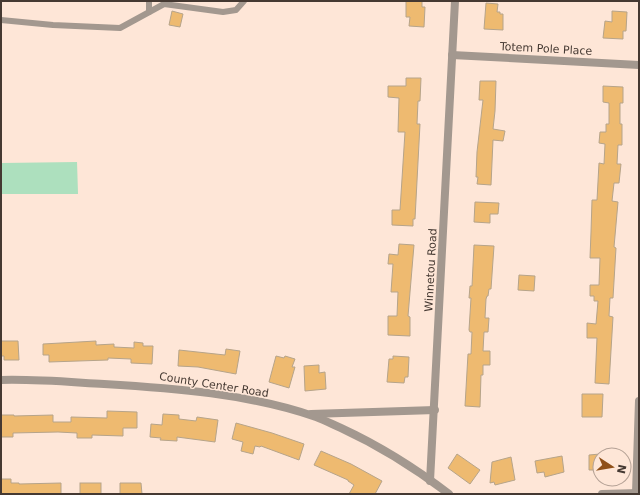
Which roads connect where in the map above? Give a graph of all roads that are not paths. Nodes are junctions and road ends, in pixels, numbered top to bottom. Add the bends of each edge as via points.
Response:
1 (149, 1) edge
2 (244, 1) edge
3 (455, 1) edge
4 (149, 12) junction
5 (1, 20) edge
6 (452, 55) junction
7 (639, 65) edge
8 (1, 380) edge
9 (639, 401) edge
10 (435, 410) junction
11 (305, 414) junction
12 (430, 480) junction
13 (637, 493) edge
14 (449, 494) edge
15 (602, 494) edge

1 - 4 lane
2 - 4 lane via 236,10 223,12 164,4
3 - 6 street, Winnetou Road
4 - 5 lane via 120,28
6 - 7 street, Totem Pole Place
6 - 10 street, Winnetou Road
8 - 11 street, County Center Road via 132,385 184,390 254,401
9 - 13 street
10 - 11 street
10 - 12 street, Winnetou Road
11 - 12 street, County Center Road via 361,437
12 - 14 street, County Center Road
13 - 15 street

